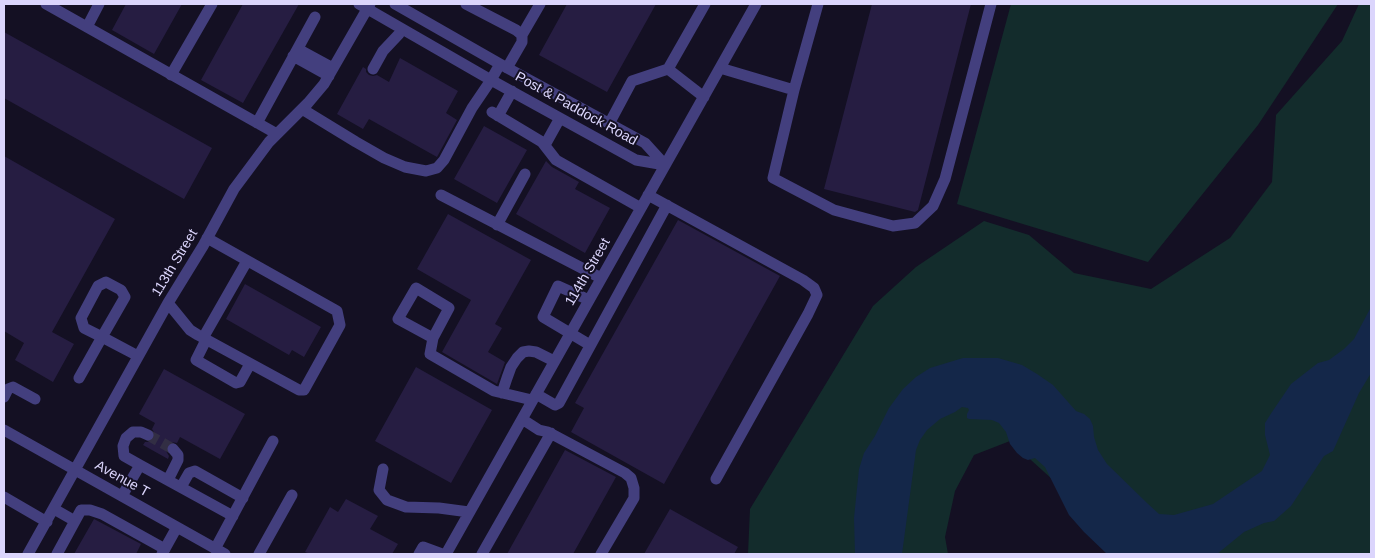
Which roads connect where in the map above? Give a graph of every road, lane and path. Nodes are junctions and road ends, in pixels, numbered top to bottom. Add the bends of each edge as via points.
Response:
1 (46, 4) edge
2 (100, 4) edge
3 (212, 4) edge
4 (395, 4) edge
5 (466, 4) edge
6 (540, 4) edge
7 (705, 4) edge
8 (756, 4) edge
9 (818, 4) edge
10 (991, 4) edge
11 (365, 5) edge
12 (62, 8) edge
13 (314, 17) dead end
14 (87, 27) junction
15 (402, 28) junction
16 (522, 35) junction
17 (295, 52) junction
18 (503, 66) junction
19 (720, 68) junction
20 (373, 69) dead end
21 (668, 69) junction
22 (331, 72) junction
23 (171, 75) junction
24 (491, 80) junction
25 (794, 90) junction
26 (512, 91) junction
27 (704, 97) junction
28 (302, 109) junction
29 (560, 118) junction
30 (257, 123) junction
31 (609, 124) junction
32 (277, 134) junction
33 (545, 145) junction
34 (665, 166) junction
35 (525, 174) dead end
36 (441, 195) dead end
37 (648, 195) junction
38 (667, 205) junction
39 (641, 208) junction
40 (497, 225) junction
41 (207, 238) junction
42 (247, 260) junction
43 (601, 278) junction
44 (589, 300) junction
45 (168, 303) junction
46 (570, 334) junction
47 (102, 337) junction
48 (433, 338) junction
49 (205, 339) junction
50 (590, 346) junction
51 (138, 356) junction
52 (554, 361) junction
53 (250, 364) junction
54 (79, 378) dead end
55 (502, 393) junction
56 (4, 397) edge
57 (534, 397) junction
58 (35, 399) dead end
59 (522, 419) junction
60 (4, 432) edge
61 (550, 433) junction
62 (148, 435) tunnel mouth
63 (273, 441) dead end
64 (173, 449) dead end
65 (140, 465) junction
66 (383, 469) dead end
67 (76, 470) junction
68 (716, 479) dead end
69 (168, 480) junction
70 (181, 488) junction
71 (292, 495) dead end
72 (122, 496) junction
73 (4, 497) edge
74 (243, 498) junction
75 (54, 509) junction
76 (469, 512) junction
77 (233, 516) junction
78 (75, 520) junction
79 (47, 522) junction
80 (177, 527) junction
81 (163, 552) edge
82 (220, 552) edge
83 (28, 554) edge
84 (57, 554) edge
85 (259, 554) edge
86 (420, 554) edge
87 (442, 554) edge
88 (446, 554) edge
89 (482, 554) edge
90 (601, 554) edge

1 - 12 street
2 - 14 street
3 - 23 street
4 - 18 street, Post & Paddock Road
5 - 16 street
6 - 16 street
7 - 21 street
8 - 19 street, 114th Street
9 - 25 street
10 - 25 street via 945,178 933,206 915,223 893,226 834,210 772,178
11 - 15 street, Post & Paddock Road
11 - 22 street, 113th Street
12 - 14 street
13 - 17 street
14 - 23 street
15 - 20 street
15 - 24 street, Post & Paddock Road
16 - 18 street via 522,42
17 - 22 street
17 - 30 street
18 - 24 street
18 - 31 street, Post & Paddock Road
19 - 25 street
19 - 27 street, 114th Street
21 - 27 street
21 - 31 street via 632,81
22 - 28 street, 113th Street
23 - 30 street
24 - 26 street, Post & Paddock Road
24 - 28 street via 444,160 437,168 426,171 384,158
26 - 29 street, Post & Paddock Road
26 - 33 street via 495,114
27 - 34 street, 114th Street
28 - 32 street, 113th Street
29 - 33 street
29 - 34 street, Post & Paddock Road via 636,160
30 - 32 street
31 - 34 street, Post & Paddock Road via 645,144
32 - 41 street, 113th Street via 246,171
33 - 39 street via 556,160
34 - 37 street, 114th Street
35 - 40 street
36 - 40 street
37 - 38 street
37 - 39 street, 114th Street
38 - 50 street
38 - 68 street via 803,280 814,288 816,295
39 - 43 street, 114th Street
40 - 43 street
41 - 42 street
41 - 45 street, 113th Street
42 - 49 street
42 - 53 street via 337,311 340,325 304,390
43 - 44 street, 114th Street
44 - 46 street, 114th Street
44 - 46 street via 558,286 543,316
45 - 49 street via 190,330
45 - 51 street, 113th Street
46 - 50 street
46 - 52 street, 114th Street
47 - 47 street via 84,328 81,318 98,286 106,282 121,290 125,297
47 - 51 street
47 - 54 street
48 - 48 street via 449,308 416,288 398,319
48 - 55 street via 430,354
49 - 53 street
49 - 53 street via 196,360 236,383 240,382
50 - 57 street via 557,405
51 - 67 street, 113th Street
52 - 55 street via 536,352 523,352 511,367
52 - 57 street, 114th Street
55 - 57 street
56 - 58 street via 13,387
57 - 59 street, 114th Street
59 - 61 street
59 - 76 street, 114th Street
60 - 67 street, Avenue T
61 - 89 street
61 - 90 street via 631,478 634,498
62 - 65 street via 133,432 123,446 124,456
63 - 74 street
64 - 69 street via 178,460
65 - 69 street
65 - 72 street
66 - 76 street via 379,490 387,500 406,507
67 - 72 street, Avenue T
67 - 75 street, 113th Street
69 - 70 street
70 - 74 street via 190,473 195,471
70 - 77 street
71 - 85 street
72 - 80 street, Avenue T
73 - 79 street
74 - 77 street
75 - 78 street
75 - 79 street, 113th Street
76 - 88 street, 114th Street
77 - 82 street
78 - 81 street via 81,510 102,514
78 - 84 street
79 - 83 street, 113th Street
80 - 81 street
80 - 82 street, Avenue T
86 - 87 street via 424,547

